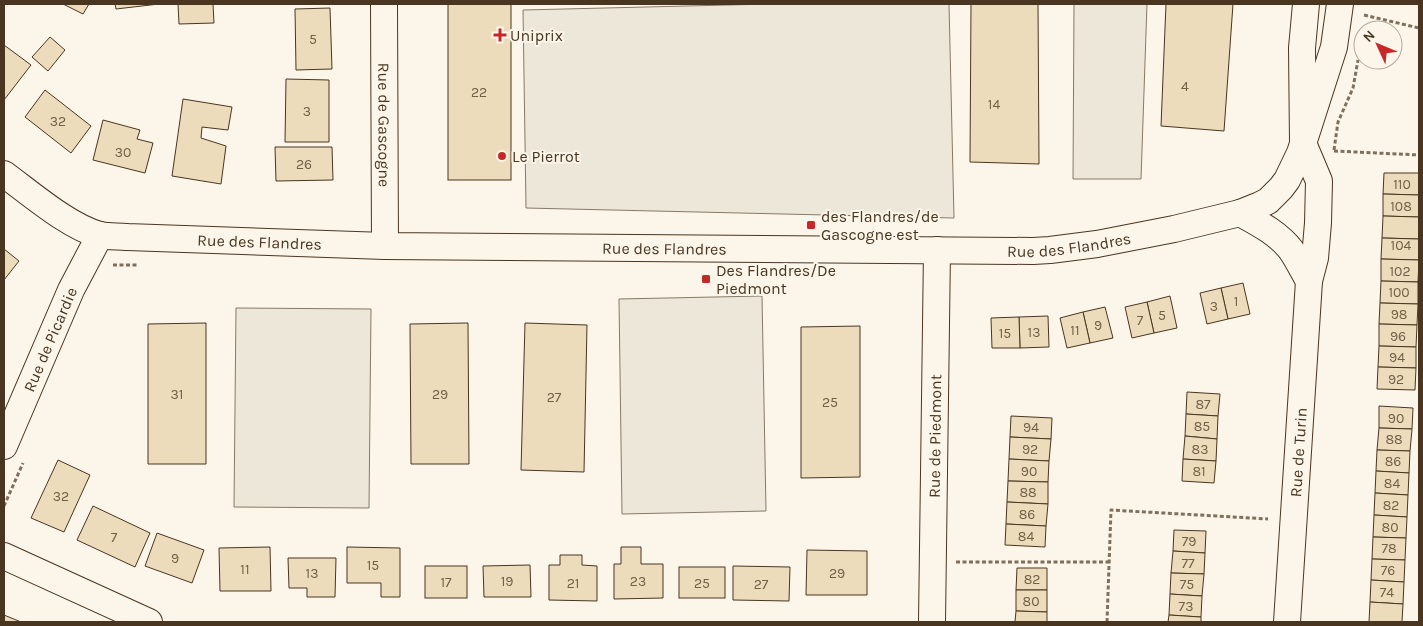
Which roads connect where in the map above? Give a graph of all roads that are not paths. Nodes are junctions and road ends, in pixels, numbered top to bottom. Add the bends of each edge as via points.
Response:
1 (384, 4) edge
2 (1306, 4) edge
3 (1352, 7) edge
4 (1302, 144) junction
5 (4, 174) edge
6 (1240, 213) junction
7 (100, 235) junction
8 (385, 246) junction
9 (937, 250) junction
10 (1309, 281) junction
11 (14, 454) edge
12 (4, 556) edge
13 (149, 622) edge
14 (932, 622) edge
15 (1286, 622) edge

1 - 8 street, Rue de Gascogne
2 - 4 street, Rue de Turin via 1302,48
3 - 4 street via 1334,47
4 - 6 street, Rue des Flandres via 1292,171 1281,188 1260,205
4 - 10 street, Rue de Turin via 1319,181 1315,258
5 - 7 street, Rue des Flandres via 65,218
6 - 9 street, Rue des Flandres via 1080,247 1033,251
6 - 10 street via 1286,244
7 - 8 street, Rue des Flandres
7 - 11 street, Rue de Picardie via 71,290
8 - 9 street, Rue des Flandres
9 - 14 street, Rue de Piedmont
10 - 15 street, Rue de Turin
12 - 13 street

